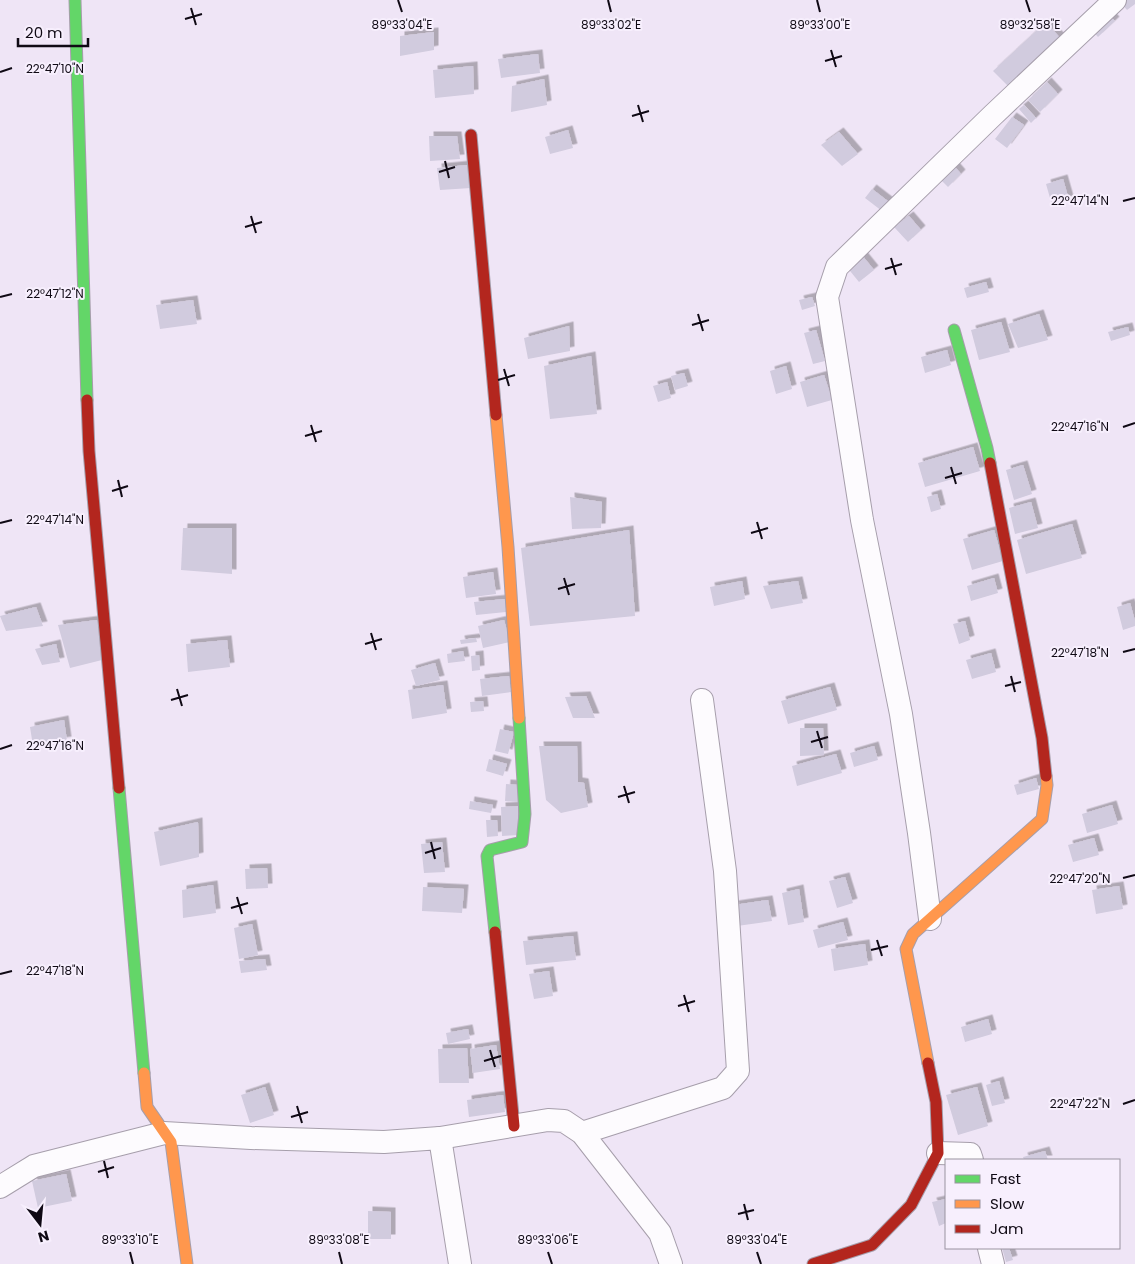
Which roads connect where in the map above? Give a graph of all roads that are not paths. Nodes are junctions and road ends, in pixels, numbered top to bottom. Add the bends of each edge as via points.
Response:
1 (75, 0) edge
2 (1115, 0) edge
3 (471, 135) dead end
4 (954, 330) dead end
5 (702, 700) dead end
6 (930, 919) junction
7 (514, 1126) junction
8 (164, 1132) junction
9 (582, 1133) junction
10 (440, 1138) junction
11 (938, 1153) junction
12 (972, 1159) edge
13 (0, 1187) edge
14 (989, 1249) edge
15 (187, 1264) edge
16 (460, 1264) edge
17 (671, 1264) edge
18 (813, 1264) edge
19 (992, 1264) edge

1 - 8 street via 89,451 147,1107
2 - 6 street via 837,267 827,296 862,520 901,714
3 - 7 street via 508,547 525,814 522,842 490,850 487,856
4 - 6 street via 987,448 1042,738 1047,785 1042,819
5 - 9 street via 725,871 738,1071 723,1088
6 - 11 street via 913,934 906,949 936,1102
7 - 9 street via 548,1120 564,1121
7 - 10 street
8 - 10 street via 384,1142
8 - 13 street via 34,1166
8 - 15 street via 172,1142
9 - 17 street via 660,1233
10 - 16 street
11 - 12 street via 970,1154
11 - 18 street via 912,1205 872,1245
14 - 19 street

